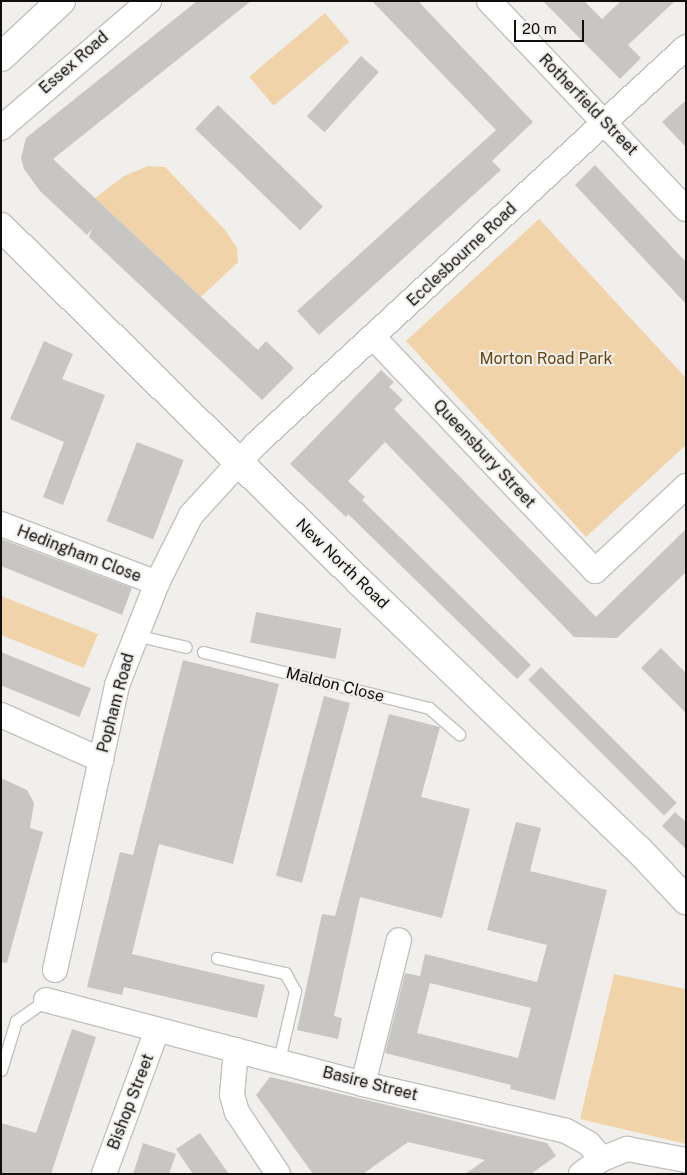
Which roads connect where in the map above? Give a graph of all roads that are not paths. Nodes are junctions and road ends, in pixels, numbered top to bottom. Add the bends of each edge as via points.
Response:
1 (61, 1) edge
2 (149, 1) edge
3 (488, 1) edge
4 (686, 47) edge
5 (1, 57) edge
6 (606, 122) junction
7 (1, 128) edge
8 (686, 210) edge
9 (1, 227) edge
10 (374, 338) junction
11 (238, 462) junction
12 (686, 486) edge
13 (1, 524) edge
14 (157, 583) junction
15 (135, 635) junction
16 (186, 647) dead end
17 (203, 652) dead end
18 (1, 715) edge
19 (459, 734) dead end
20 (101, 760) junction
21 (684, 893) edge
22 (399, 940) dead end
23 (217, 958) dead end
24 (55, 970) dead end
25 (46, 1000) joint
26 (157, 1030) junction
27 (236, 1050) junction
28 (279, 1060) junction
29 (1, 1070) edge
30 (363, 1084) junction
31 (602, 1159) junction
32 (686, 1160) edge
33 (104, 1174) edge
34 (278, 1174) edge
35 (581, 1174) edge

1 - 5 main road
2 - 7 street, Essex Road
3 - 6 street, Rotherfield Street
4 - 6 street, Ecclesbourne Road
6 - 8 street, Rotherfield Street
6 - 10 street, Ecclesbourne Road
9 - 11 main road, New North Road
10 - 11 street, Ecclesbourne Road
10 - 12 street, Queensbury Street via 594,571
11 - 14 street, Popham Road via 192,515
11 - 21 main road, New North Road
13 - 14 street, Hedingham Close
14 - 15 street, Popham Road
15 - 16 lane
15 - 20 street, Popham Road via 117,685
17 - 19 lane, Maldon Close via 429,708
18 - 20 street
20 - 24 street, Popham Road
22 - 30 street
23 - 28 lane via 286,973 295,991
25 - 26 street, Basire Street
25 - 29 lane via 16,1021
26 - 27 street, Basire Street
26 - 33 street, Bishop Street
27 - 28 street, Basire Street
27 - 34 street via 232,1095 237,1112
28 - 30 street, Basire Street
30 - 31 street, Basire Street via 566,1131 589,1144
31 - 32 street via 627,1149
31 - 35 street

